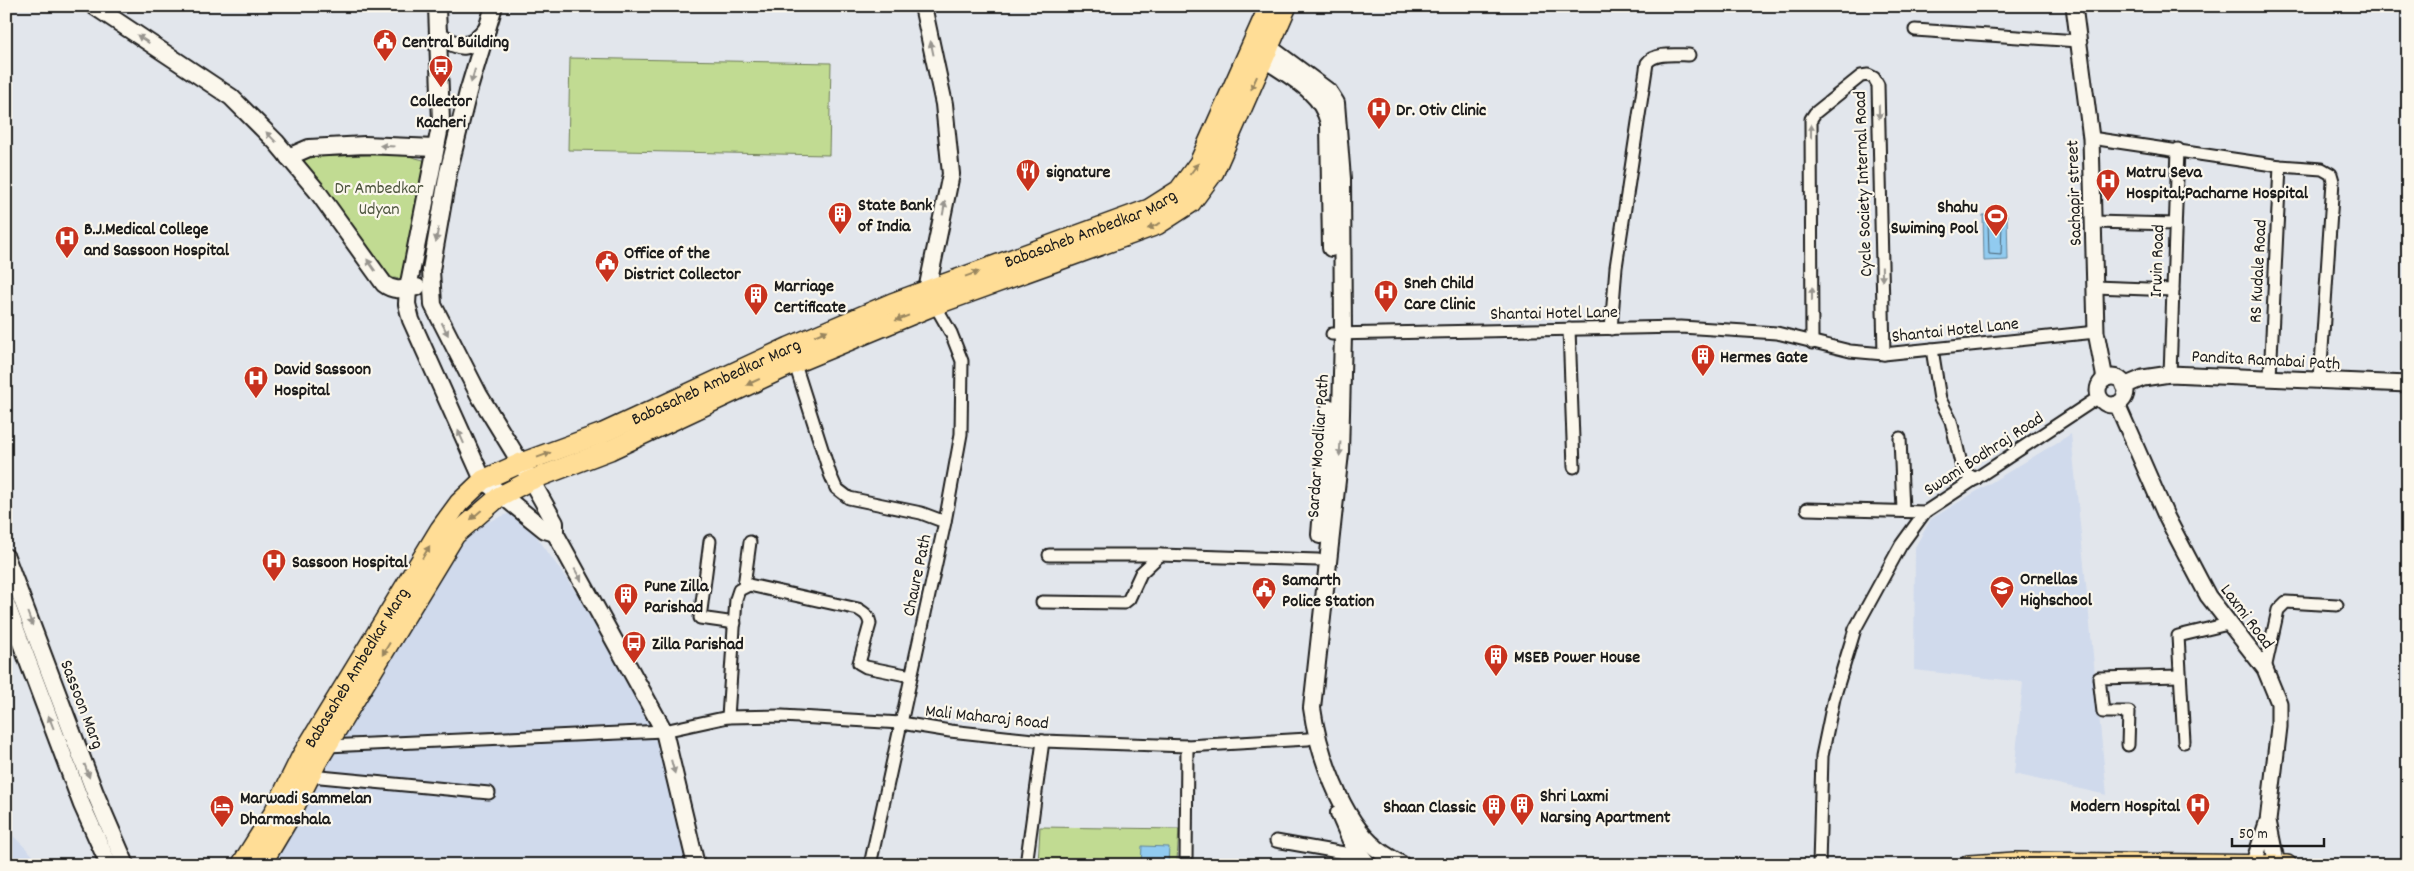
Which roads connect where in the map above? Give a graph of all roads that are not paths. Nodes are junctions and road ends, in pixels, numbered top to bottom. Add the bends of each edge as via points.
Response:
1 (94, 6) edge
2 (437, 6) edge
3 (494, 6) edge
4 (923, 6) edge
5 (1268, 6) edge
6 (1287, 6) edge
7 (2074, 6) edge
8 (487, 29) junction
9 (1915, 30) dead end
10 (440, 35) junction
11 (2078, 41) junction
12 (1260, 48) junction
13 (1689, 55) dead end
14 (2091, 138) junction
15 (435, 148) junction
16 (2178, 149) junction
17 (288, 157) junction
18 (2280, 166) junction
19 (2093, 222) junction
20 (2175, 224) junction
21 (431, 284) junction
22 (408, 288) junction
23 (2095, 288) junction
24 (2173, 290) junction
25 (931, 298) junction
26 (1611, 328) junction
27 (1568, 330) junction
28 (2096, 332) junction
29 (1337, 334) junction
30 (1812, 343) junction
31 (1932, 349) junction
32 (1884, 354) junction
33 (792, 355) junction
34 (2170, 374) junction
35 (2270, 378) junction
36 (2105, 379) junction
37 (2320, 380) junction
38 (2408, 384) edge
39 (2124, 386) junction
40 (2100, 397) junction
41 (2116, 404) junction
42 (1900, 438) dead end
43 (521, 463) junction
44 (1574, 467) dead end
45 (1976, 479) junction
46 (483, 480) junction
47 (531, 480) junction
48 (500, 496) junction
49 (1807, 509) dead end
50 (1903, 511) junction
51 (1925, 512) junction
52 (945, 522) junction
53 (555, 533) junction
54 (710, 541) dead end
55 (750, 542) dead end
56 (1049, 555) dead end
57 (1160, 555) junction
58 (6, 557) edge
59 (1318, 560) junction
60 (744, 586) junction
61 (1042, 602) dead end
62 (6, 603) edge
63 (2337, 605) dead end
64 (735, 623) junction
65 (2228, 624) junction
66 (2265, 670) junction
67 (911, 676) junction
68 (2180, 676) junction
69 (728, 717) junction
70 (901, 723) junction
71 (664, 731) junction
72 (1308, 739) junction
73 (1043, 741) junction
74 (2184, 742) dead end
75 (2128, 745) dead end
76 (327, 746) junction
77 (1188, 746) junction
78 (310, 776) junction
79 (489, 793) dead end
80 (2268, 821) junction
81 (1350, 824) junction
82 (1276, 841) dead end
83 (1358, 858) edge
84 (1977, 864) edge
85 (2253, 864) edge
86 (109, 865) edge
87 (126, 865) edge
88 (241, 865) edge
89 (260, 865) edge
90 (696, 865) edge
91 (870, 865) edge
92 (1026, 865) edge
93 (1186, 865) edge
94 (1402, 865) edge
95 (1819, 865) edge
96 (2277, 865) edge
97 (2287, 865) edge

17 -> 1 main road via 231,97
2 - 10 main road
3 - 8 main road
25 -> 4 main road via 951,174 944,104
5 - 12 main road, Babasaheb Ambedkar Marg
6 - 12 main road, Babasaheb Ambedkar Marg
7 - 11 street, Sachapir street
8 - 10 main road via 476,42 462,46 451,44
8 -> 21 main road via 448,173
9 - 11 street
10 - 15 main road via 441,122
11 - 14 street, Sachapir street
12 - 25 main road, Babasaheb Ambedkar Marg via 1199,163 1179,190 1149,209
12 - 29 main road, Sardar Moodliar Path via 1329,92 1336,103 1342,179
13 - 26 street via 1657,56 1647,63 1616,267
14 - 16 street
14 - 19 street, Sachapir street
15 -> 17 main road via 365,145 310,148
15 - 22 main road
16 - 18 street
16 - 20 street, Irwin Road
22 -> 17 main road via 390,288 384,284
18 - 35 street, RS Kudale Road
18 - 37 street via 2322,169 2331,174 2333,181
19 - 20 street
19 - 23 street, Sachapir street
20 - 24 street, Irwin Road
21 - 22 main road
21 -> 43 main road via 433,305 478,395
46 -> 22 main road via 411,320
23 - 24 street
23 - 28 street, Sachapir street
24 - 34 street, Irwin Road
25 - 33 main road, Babasaheb Ambedkar Marg via 892,303
25 - 52 street via 951,332 962,361 961,434
26 - 27 street, Shantai Hotel Lane
26 - 30 street, Shantai Hotel Lane via 1681,327 1777,333
27 - 29 street, Shantai Hotel Lane
27 - 44 street
28 - 31 street, Shantai Hotel Lane
28 - 36 street, Sachapir street
29 - 59 main road, Sardar Moodliar Path
29 -> 81 main road, Sardar Moodliar Path via 1340,453 1312,708 1316,736
30 - 32 street, Shantai Hotel Lane
30 -> 32 street, Cycle Society Internal Road via 1811,119 1861,76 1868,75 1878,85
31 - 32 street, Shantai Hotel Lane
31 - 45 street via 1940,399 1951,421 1963,472
43 -> 33 main road, Babasaheb Ambedkar Marg via 604,433
33 -> 47 main road, Babasaheb Ambedkar Marg via 610,450
33 - 52 street, Chaure Path via 836,488 849,498 920,513
34 - 35 street, Pandita Ramabai Path
34 - 39 street, Pandita Ramabai Path via 2143,378
35 - 37 street, Pandita Ramabai Path
36 - 39 street via 2116,378
36 - 40 street via 2099,388
37 - 38 street, Pandita Ramabai Path
39 - 41 street via 2124,397
40 - 41 street via 2106,404
40 - 45 street, Swami Bodhraj Road
41 - 65 street, Laxmi Road via 2167,518 2208,596
42 - 50 street
43 - 46 main road, Babasaheb Ambedkar Marg
43 - 47 main road
45 - 51 street, Swami Bodhraj Road
46 - 48 main road
88 -> 46 main road, Babasaheb Ambedkar Marg via 273,814 301,757 440,529 458,502
47 - 48 main road, Babasaheb Ambedkar Marg
47 - 53 main road via 555,523
48 - 53 main road via 545,530
48 -> 76 main road, Babasaheb Ambedkar Marg via 455,535
49 - 50 street
50 - 51 street
51 - 95 street, Swami Bodhraj Road via 1902,545 1855,629 1834,698 1822,756
52 - 67 street, Chaure Path
53 -> 71 main road
54 - 64 street via 700,618
55 - 60 street
56 - 57 street
57 - 59 street
57 - 61 street via 1141,573 1124,603
58 -> 87 main road, Sassoon Marg via 95,793
59 - 72 main road, Sardar Moodliar Path via 1306,699
60 - 64 street via 736,599
60 - 67 street via 759,586 865,612 870,624 859,663 866,668
86 -> 62 main road, Sassoon Marg via 82,804
63 - 66 street via 2286,602 2282,605 2278,610
64 - 69 street
65 - 66 street, Laxmi Road
65 - 68 street via 2178,636
66 - 80 street, Laxmi Road via 2278,702 2279,727
67 - 70 street, Chaure Path
68 - 74 street
68 - 75 street via 2099,678 2103,712 2129,712
69 - 70 street, Mali Maharaj Road via 782,716
69 - 71 street, Mali Maharaj Road
70 - 73 street, Mali Maharaj Road
70 - 91 street, Chaure Path
71 - 76 street, Mali Maharaj Road
71 -> 90 main road
72 - 77 street, Mali Maharaj Road
72 - 81 main road, Sardar Moodliar Path via 1325,783
73 - 77 street, Mali Maharaj Road
73 - 92 street
76 - 78 main road, Babasaheb Ambedkar Marg
77 - 93 street
78 - 79 street
78 - 89 main road, Babasaheb Ambedkar Marg
80 - 85 street
80 - 96 street, Laxmi Road
81 - 83 main road, Sardar Moodliar Path
81 - 94 main road, Sardar Moodliar Path via 1376,848
82 - 83 street
84 - 85 main road
85 - 96 main road
96 - 97 main road

